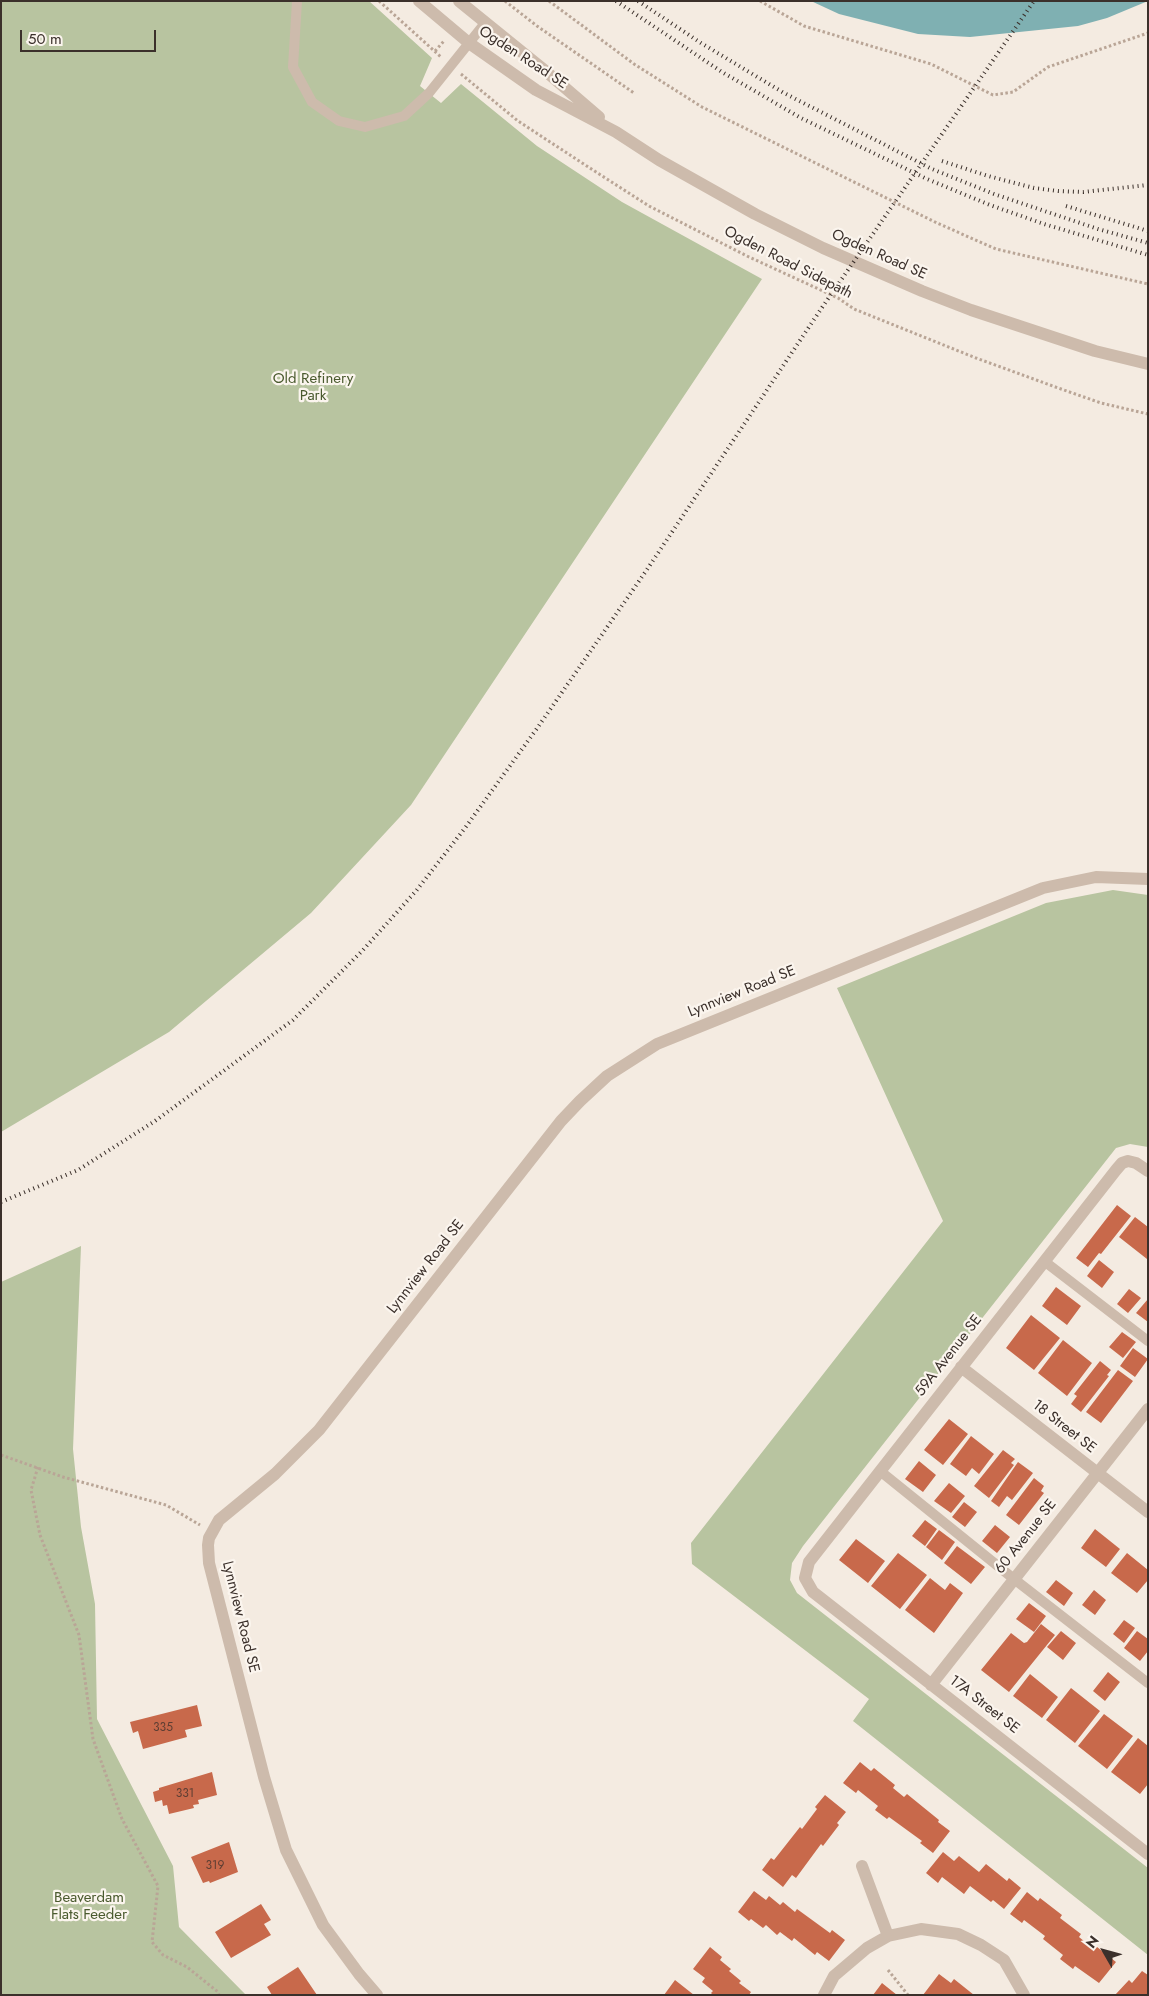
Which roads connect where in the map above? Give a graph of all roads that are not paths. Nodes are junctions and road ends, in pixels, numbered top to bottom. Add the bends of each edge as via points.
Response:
1 (297, 1) edge
2 (419, 1) edge
3 (459, 1) edge
4 (484, 23) junction
5 (469, 43) junction
6 (616, 132) junction
7 (1148, 364) edge
8 (1148, 879) edge
9 (1148, 1171) edge
10 (1044, 1261) junction
11 (1148, 1342) edge
12 (961, 1367) junction
13 (1148, 1409) edge
14 (880, 1471) junction
15 (1097, 1473) junction
16 (1148, 1512) edge
17 (805, 1578) joint
18 (1014, 1579) junction
19 (1148, 1683) edge
20 (931, 1685) junction
21 (1148, 1854) edge
22 (862, 1866) dead end
23 (888, 1936) junction
24 (377, 1995) edge
25 (824, 1995) edge
26 (1024, 1995) edge

1 - 5 lane via 293,66 312,102 340,121 365,127 404,116 429,93
2 - 5 street, Ogden Road SE
3 - 4 street, Ogden Road SE
4 - 5 lane
4 - 6 street, Ogden Road SE
5 - 6 street, Ogden Road SE via 536,90
6 - 7 street, Ogden Road SE via 658,160 755,214 861,266 1016,326
8 - 24 street, Lynnview Road SE via 1096,877 1043,888 657,1044 607,1076 561,1122 319,1430 275,1474 219,1520 211,1532 209,1563 286,1850 324,1925
9 - 10 street, 59A Avenue SE via 1136,1163 1122,1163
10 - 11 lane
10 - 12 street, 59A Avenue SE
12 - 14 street, 59A Avenue SE
12 - 15 street, 18 Street SE
13 - 15 street, 60 Avenue SE
14 - 17 street, 59A Avenue SE via 809,1562
14 - 18 lane
15 - 16 street, 18 Street SE
15 - 18 street, 60 Avenue SE
17 - 20 street, 17A Street SE via 813,1592
18 - 19 lane
18 - 20 street, 60 Avenue SE
20 - 21 street, 17A Street SE
22 - 23 street
23 - 25 street via 850,1961 834,1976
23 - 26 street via 921,1929 958,1934 1004,1960

